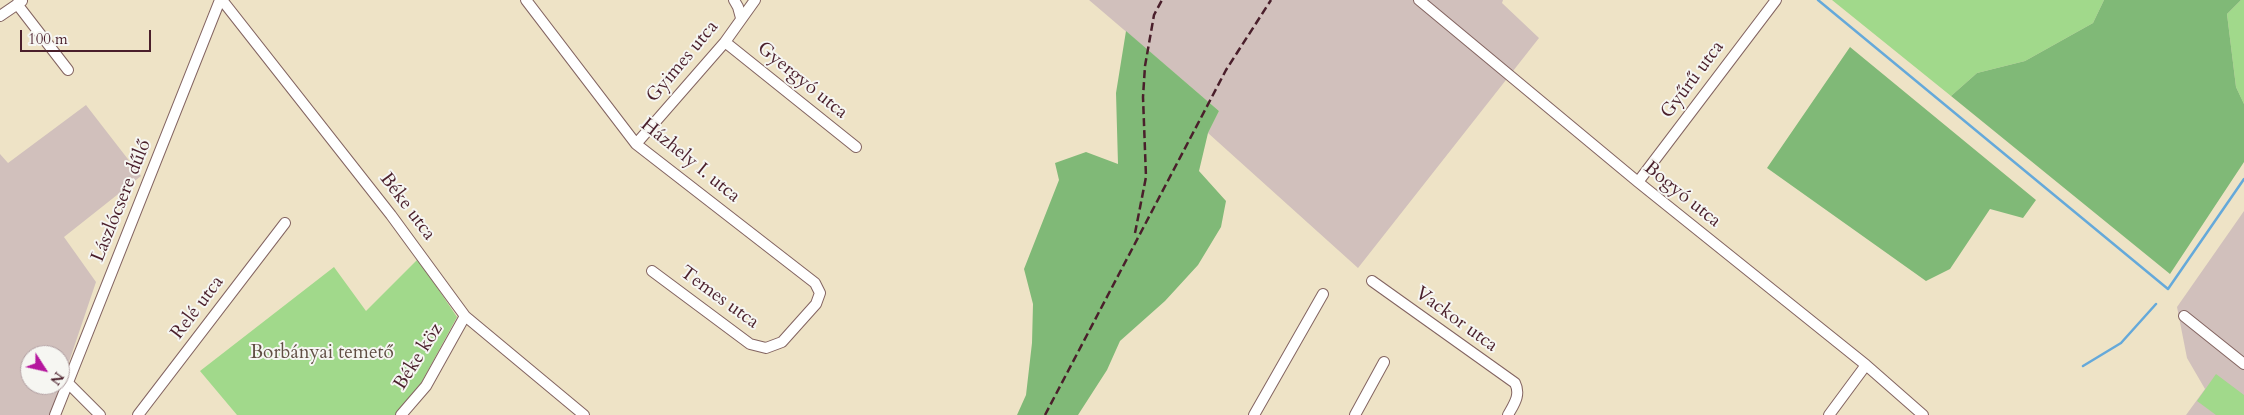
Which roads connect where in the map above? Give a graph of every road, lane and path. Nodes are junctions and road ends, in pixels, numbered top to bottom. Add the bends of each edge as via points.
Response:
1 (221, 0) edge
2 (526, 0) edge
3 (734, 0) edge
4 (754, 0) edge
5 (1419, 0) edge
6 (1776, 0) edge
7 (20, 2) edge
8 (0, 16) edge
9 (741, 18) junction
10 (725, 42) junction
11 (68, 70) dead end
12 (636, 144) junction
13 (856, 148) dead end
14 (1638, 182) junction
15 (285, 223) dead end
16 (652, 270) dead end
17 (1372, 281) dead end
18 (815, 283) joint
19 (1323, 294) dead end
20 (465, 316) junction
21 (2184, 316) dead end
22 (1384, 362) dead end
23 (2244, 364) edge
24 (1866, 365) junction
25 (70, 378) edge
26 (70, 385) edge
27 (64, 395) edge
28 (56, 415) edge
29 (100, 415) edge
30 (138, 415) edge
31 (401, 415) edge
32 (584, 415) edge
33 (1254, 415) edge
34 (1355, 415) edge
35 (1508, 415) edge
36 (1829, 415) edge
37 (1923, 415) edge

1 - 20 street, Béke utca via 391,214
1 - 25 street, Lászlócsere dűlő
2 - 12 street, Házhely I. utca
3 - 9 street
4 - 9 street, Gyimes utca
5 - 14 street, Bogyó utca
6 - 14 street, Gyűrű utca
7 - 8 street
7 - 11 street
9 - 10 street, Gyimes utca
10 - 12 street, Gyimes utca
10 - 13 street, Gyergyó utca
12 - 18 street, Házhely I. utca
14 - 24 street, Bogyó utca
15 - 30 street, Relé utca
16 - 18 street, Temes utca via 750,344 766,348 782,342 816,304 820,293
17 - 35 street, Vackor utca via 1514,383 1518,397
19 - 33 street
20 - 31 street, Béke köz via 426,386
20 - 32 street, Béke utca
21 - 23 street
22 - 34 street
24 - 36 street
24 - 37 street, Bogyó utca
26 - 29 street
27 - 28 street, Lászlócsere dűlő

